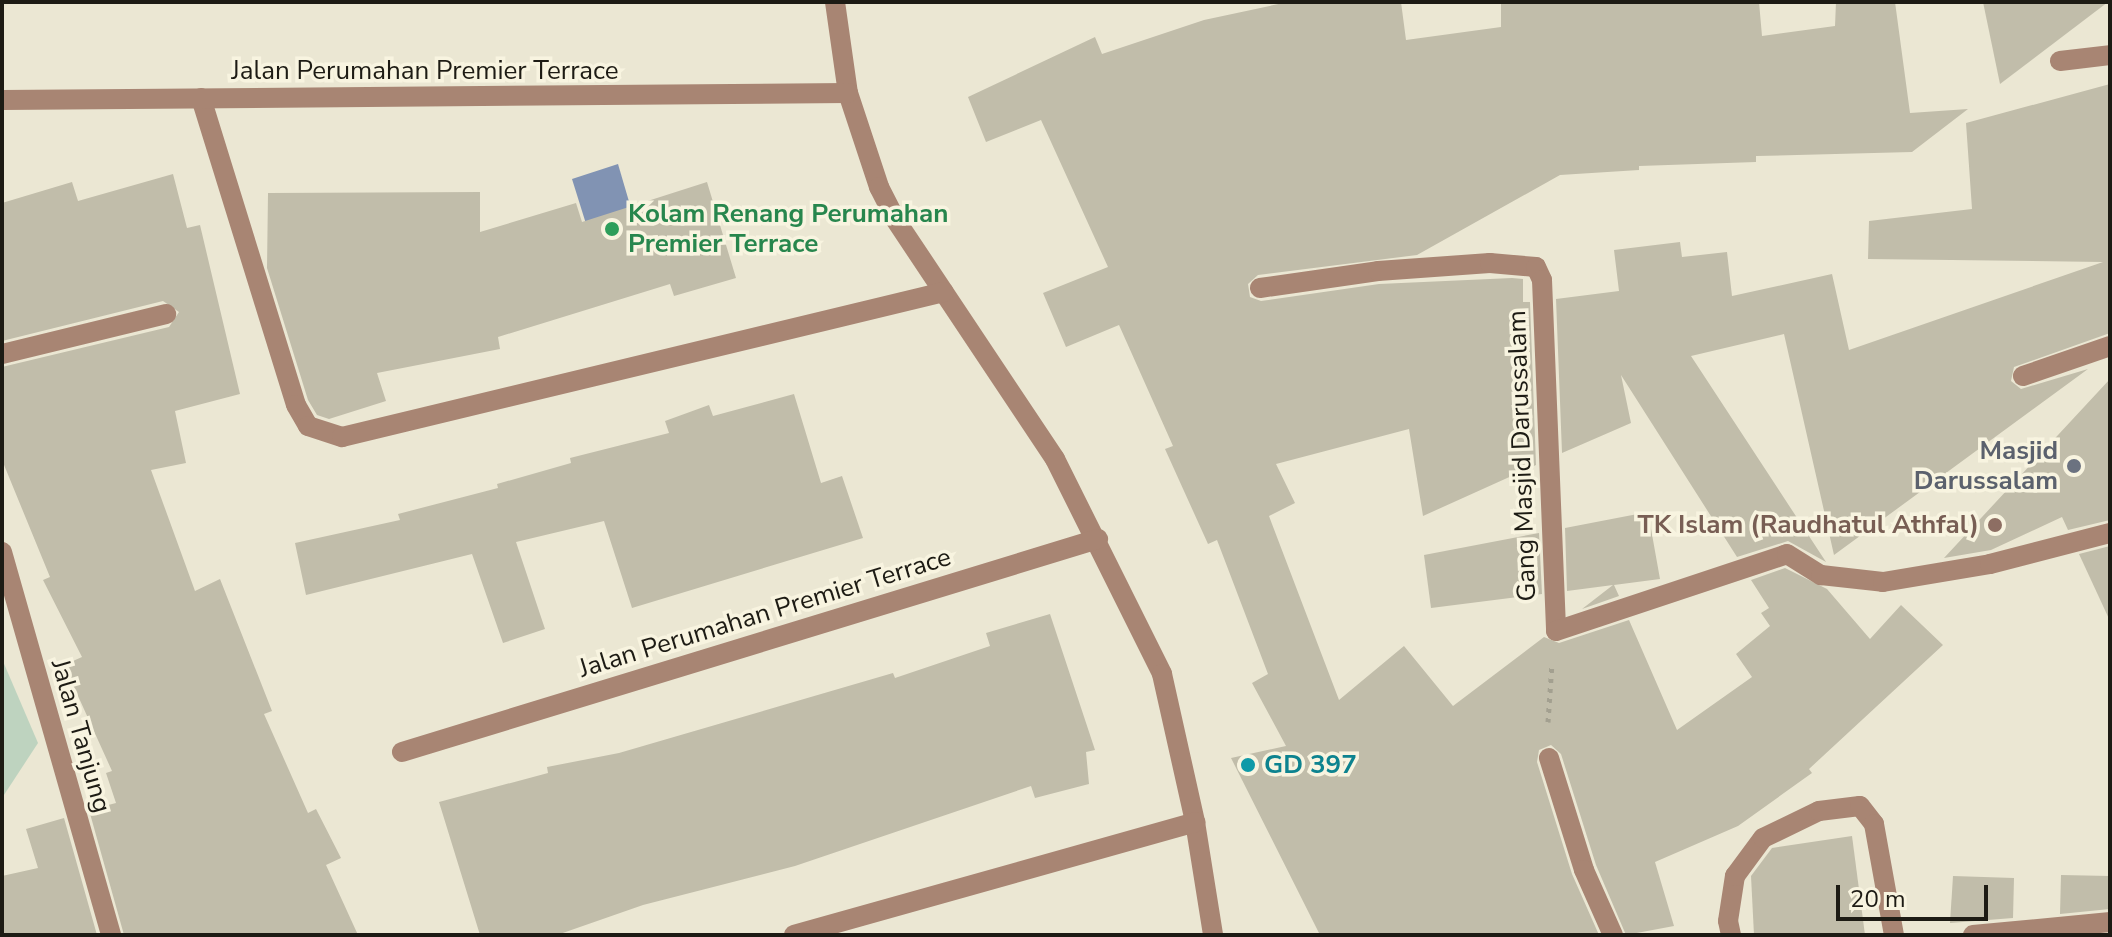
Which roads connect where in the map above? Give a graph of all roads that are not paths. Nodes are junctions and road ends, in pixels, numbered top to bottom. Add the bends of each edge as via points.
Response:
1 (835, 2) edge
2 (2110, 55) edge
3 (2060, 61) dead end
4 (848, 93) junction
5 (201, 98) junction
6 (2, 100) edge
7 (1260, 288) dead end
8 (944, 292) junction
9 (166, 314) dead end
10 (2110, 346) edge
11 (2, 354) edge
12 (2023, 376) dead end
13 (2110, 533) edge
14 (1098, 539) junction
15 (2, 552) edge
16 (402, 752) dead end
17 (1549, 758) road end
18 (1195, 822) junction
19 (2110, 922) edge
20 (111, 935) edge
21 (794, 935) edge
22 (1213, 935) edge
23 (1613, 935) edge
24 (1731, 935) edge
25 (1894, 935) edge
26 (1973, 935) edge

1 - 4 street
2 - 3 street
4 - 5 street, Jalan Perumahan Premier Terrace
4 - 8 street via 879,187
5 - 6 street, Jalan Perumahan Premier Terrace
5 - 8 street via 296,405 308,426 342,437
7 - 13 street, Gang Masjid Darussalam via 1378,271 1490,263 1536,267 1542,280 1556,631 1787,554 1821,575 1883,582 1990,564
8 - 14 street via 1014,393
9 - 11 street
10 - 12 street
14 - 16 street, Jalan Perumahan Premier Terrace
14 - 18 street via 1162,674
15 - 20 street, Jalan Tanjung
17 - 23 street via 1584,870
18 - 21 street
18 - 22 street
19 - 26 street
24 - 25 street via 1735,876 1763,838 1819,811 1860,806 1874,824

